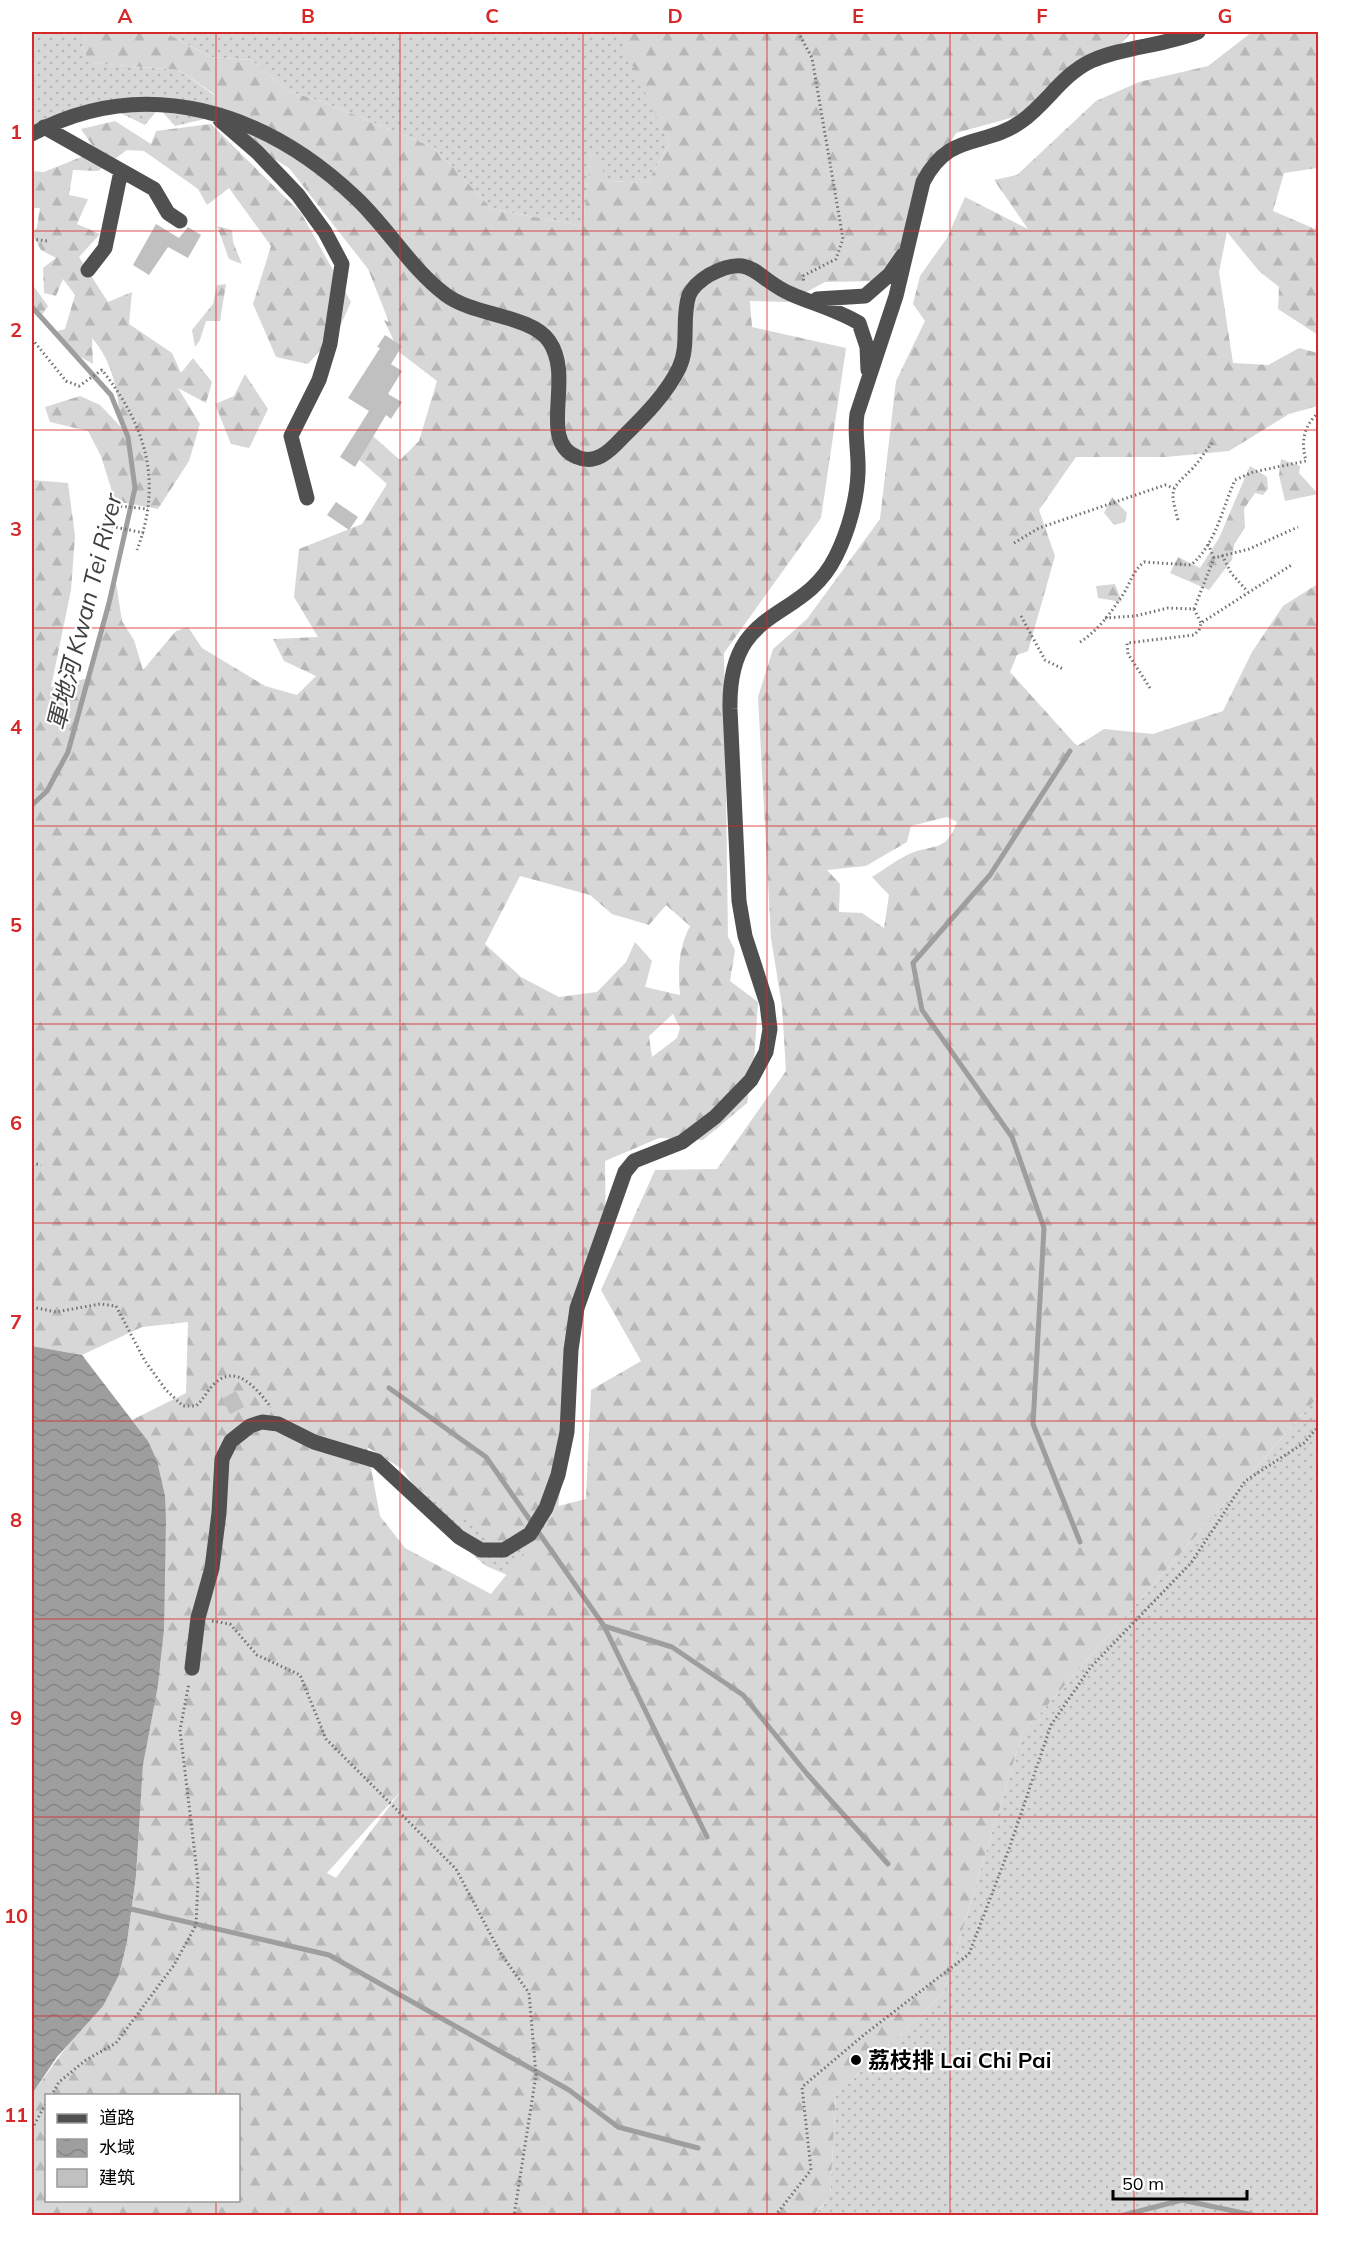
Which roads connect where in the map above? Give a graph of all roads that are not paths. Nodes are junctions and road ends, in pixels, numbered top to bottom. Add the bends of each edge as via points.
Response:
1 (1198, 32) edge
2 (211, 113) junction
3 (38, 130) edge
4 (121, 171) junction
5 (180, 221) dead end
6 (912, 237) junction
7 (88, 270) dead end
8 (865, 296) junction
9 (808, 299) junction
10 (889, 318) junction
11 (859, 323) junction
12 (866, 386) junction
13 (307, 498) dead end
14 (192, 1668) road end

1 - 6 street via 1090,62 1063,81 1016,125 946,151 923,182
2 - 3 street via 172,104 122,104 79,112
2 - 9 street via 281,144 341,184 424,275 453,300 534,328 544,336 553,348 560,371 558,435 576,457 595,459 608,451 670,384 685,351 688,297 706,277 728,266 740,265 788,293
2 - 13 street via 257,152 298,195 342,264 330,344 291,436
3 - 4 street
4 - 5 street via 154,189 168,213
4 - 7 street via 105,248
6 - 8 street via 894,270
6 - 10 street
8 - 9 street
8 - 10 street via 875,294 885,299 890,308
8 - 11 street via 855,308
9 - 11 street
10 - 11 street via 873,330
10 - 12 street
11 - 12 street via 868,357
12 - 14 street via 855,433 857,486 837,555 819,581 752,633 739,652 734,669 730,709 739,901 745,936 764,995 768,1045 761,1064 739,1094 694,1134 630,1164 612,1203 576,1314 568,1424 558,1474 542,1517 520,1542 496,1551 477,1548 377,1461 314,1442 278,1424 261,1422 240,1432 226,1450 220,1469 212,1568 198,1618

